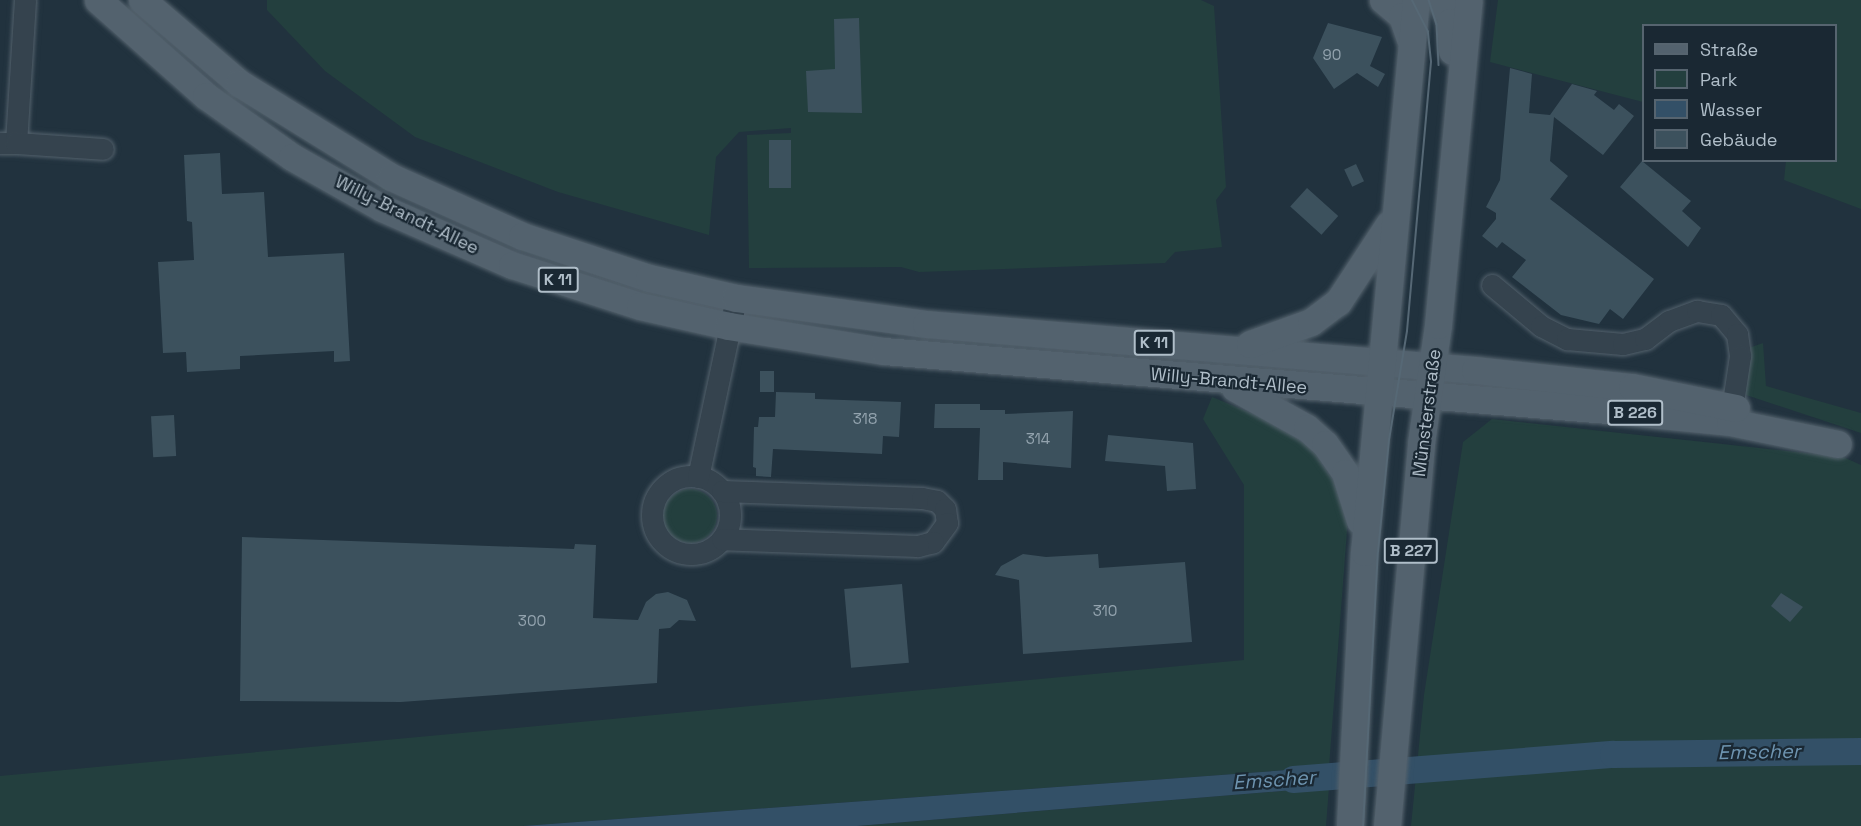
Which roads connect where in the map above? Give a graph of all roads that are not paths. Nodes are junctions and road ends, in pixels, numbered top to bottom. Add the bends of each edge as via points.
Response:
1 (25, 0) edge
2 (98, 0) edge
3 (142, 0) edge
4 (1383, 0) edge
5 (1392, 0) edge
6 (1415, 0) edge
7 (1443, 0) edge
8 (1469, 0) edge
9 (1410, 39) junction
10 (1462, 77) junction
11 (8, 143) edge
12 (103, 149) dead end
13 (1395, 212) junction
14 (1492, 285) dead end
15 (736, 298) junction
16 (729, 326) junction
17 (1235, 349) junction
18 (1381, 362) junction
19 (1434, 366) junction
20 (1227, 382) junction
21 (1378, 394) junction
22 (1429, 397) junction
23 (1731, 415) junction
24 (1850, 448) edge
25 (698, 477) junction
26 (722, 491) junction
27 (722, 539) junction
28 (1364, 552) junction
29 (1350, 826) edge
30 (1387, 826) edge

1 - 11 street
2 - 16 main road, Willy-Brandt-Allee / K 11 via 206,96 292,157 382,208 512,265 640,306
3 - 15 main road, Willy-Brandt-Allee / K 11 via 239,83 391,177 522,236 649,278
4 - 9 main road via 1402,16
5 - 6 main road
6 - 9 main road
7 - 10 main road via 1450,22 1452,55
8 - 10 main road, Münsterstraße
9 - 13 main road
10 - 19 main road, Münsterstraße
11 - 12 street
13 - 17 main road via 1374,252 1338,302 1311,322
13 - 18 main road
14 - 23 street via 1541,326 1567,339 1623,344 1645,339 1669,321 1697,311 1721,315 1737,334 1740,356
15 - 16 street
15 - 17 main road, Willy-Brandt-Allee / K 11 via 926,324
16 - 20 main road, Willy-Brandt-Allee / K 11 via 884,351
16 - 25 street
17 - 18 main road, Willy-Brandt-Allee / K 11
18 - 19 main road, Willy-Brandt-Allee / B 226
18 - 21 main road
19 - 22 main road, Münsterstraße
19 - 23 main road, Willy-Brandt-Allee / B 226 via 1632,387
20 - 21 main road, Willy-Brandt-Allee / K 11
20 - 28 main road via 1307,428 1325,444 1345,473 1358,504
21 - 22 main road, Willy-Brandt-Allee / B 226
21 - 28 main road, B 227
22 - 23 main road, Willy-Brandt-Allee / B 226
22 - 30 main road, Münsterstraße / B 227 via 1421,443
23 - 24 main road, Willy-Brandt-Allee / B 226
25 - 26 street
25 - 27 street via 675,479 656,497 652,522 657,535 675,551 687,554 710,550
26 - 27 street via 729,522
26 - 27 street via 922,498 937,501 945,509 947,523 933,542 918,546
28 - 29 main road, B 227

